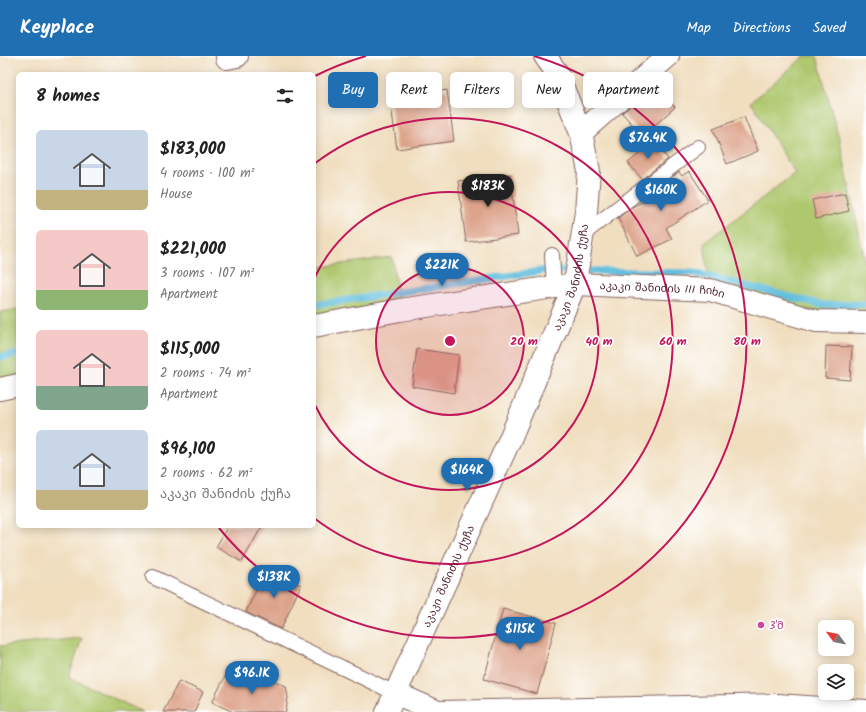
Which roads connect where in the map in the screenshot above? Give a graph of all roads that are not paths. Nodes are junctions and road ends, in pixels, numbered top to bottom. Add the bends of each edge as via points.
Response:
1 (545, 56) edge
2 (668, 56) edge
3 (581, 132) junction
4 (698, 147) dead end
5 (582, 234) junction
6 (552, 255) dead end
7 (565, 286) junction
8 (866, 322) edge
9 (316, 326) edge
10 (16, 386) edge
11 (0, 389) edge
12 (153, 577) dead end
13 (391, 703) edge
14 (866, 711) edge

1 - 3 street, აკაკი შანიძის ქუჩა via 557,73
2 - 3 street
3 - 5 street, აკაკი შანიძის ქუჩა via 589,171
4 - 5 lane
5 - 7 street, აკაკი შანიძის ქუჩა
6 - 7 lane
7 - 8 street, აკაკი შანიძის III ჩიხი via 710,290 816,321
7 - 9 street, აკაკი შანიძის III ჩიხი via 400,310
7 - 13 street, აკაკი შანიძის ქუჩა via 510,439
10 - 11 street
12 - 13 lane
13 - 14 street via 438,712 777,705

